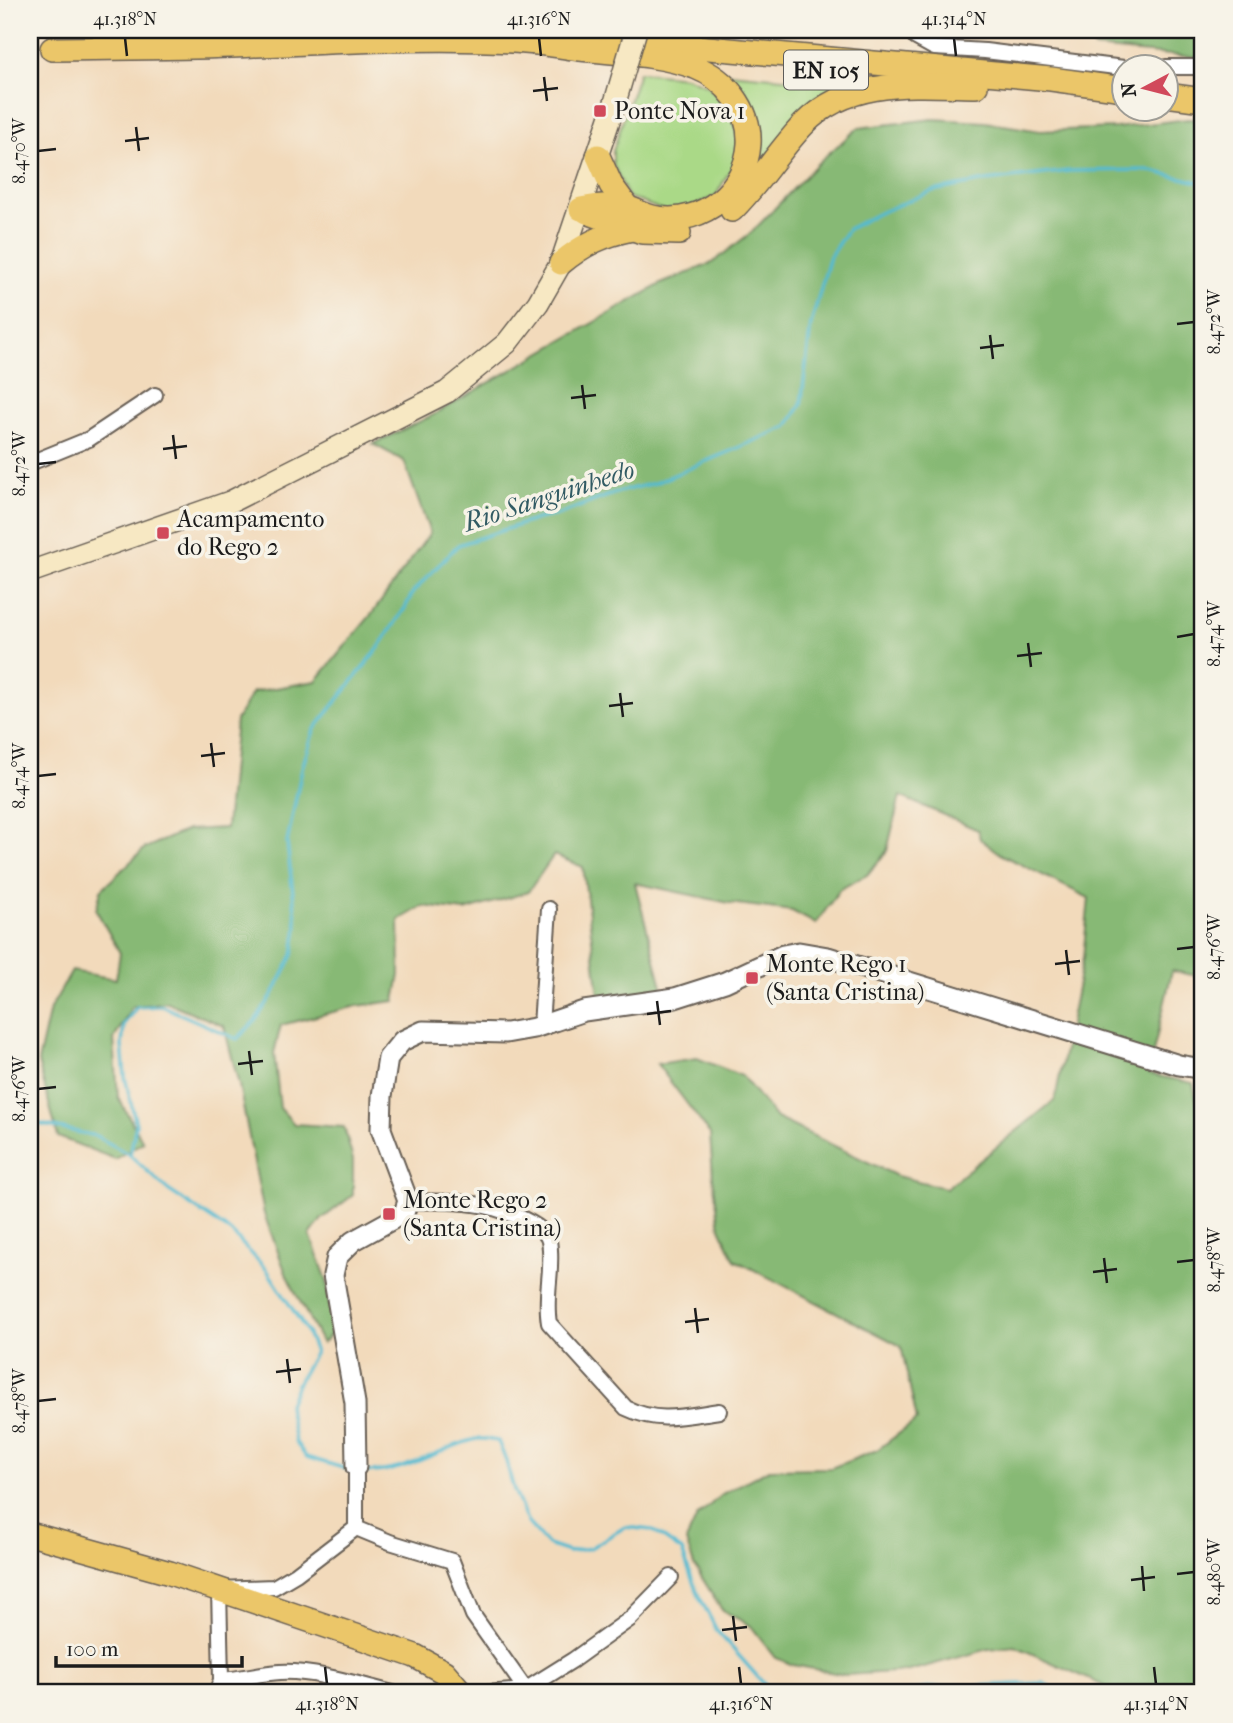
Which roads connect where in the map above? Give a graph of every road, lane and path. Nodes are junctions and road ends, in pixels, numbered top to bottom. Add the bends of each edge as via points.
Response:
1 (292, 30) edge
2 (586, 30) edge
3 (636, 30) edge
4 (911, 30) edge
5 (237, 35) junction
6 (685, 46) junction
7 (41, 50) edge
8 (650, 57) junction
9 (1110, 66) edge
10 (1180, 67) edge
11 (1203, 67) edge
12 (1002, 86) junction
13 (1110, 87) edge
14 (1110, 94) edge
15 (1180, 98) edge
16 (1203, 101) edge
17 (598, 156) junction
18 (581, 209) junction
19 (630, 218) junction
20 (561, 263) junction
21 (155, 395) dead end
22 (30, 463) edge
23 (30, 572) edge
24 (549, 909) dead end
25 (541, 1025) junction
26 (1203, 1069) edge
27 (408, 1201) junction
28 (719, 1411) dead end
29 (356, 1472) joint
30 (356, 1528) junction
31 (30, 1534) edge
32 (671, 1577) dead end
33 (219, 1589) junction
34 (218, 1686) edge
35 (526, 1692) edge
36 (393, 1693) edge
37 (462, 1693) edge
38 (486, 1693) edge

1 - 5 main road
2 - 6 main road
3 - 17 main road, bridge
4 - 9 street via 934,48
5 - 6 main road, EN 105 via 514,31
5 - 7 main road, EN 105
6 - 13 main road, EN 105
7 - 8 main road, EN 105 via 459,40 513,41
8 - 12 main road, EN 105
8 - 19 main road via 694,67 727,88 747,122 749,142 738,180 711,208 678,219
10 - 11 street
12 - 14 main road, EN 105
12 - 19 main road via 897,85 859,91 804,124 743,200 716,222 678,233 642,232
15 - 16 main road
17 - 18 main road
17 - 19 main road
18 - 19 main road via 600,206
18 - 20 main road
19 - 20 main road
20 - 23 main road via 507,343 447,392 230,502
21 - 22 street via 89,439
24 - 25 street
25 - 26 street via 584,1011 675,998 799,952
25 - 27 street via 506,1033 423,1031 402,1041 388,1058 381,1129
27 - 28 street via 476,1204 536,1225 548,1237 550,1251 545,1305 549,1322 626,1408 666,1419
27 - 29 street via 404,1213 353,1241 337,1257 333,1275 355,1403
29 - 30 street
30 - 33 street via 274,1587
30 - 35 street via 452,1561 473,1615
31 - 33 main road
32 - 35 street via 630,1619
33 - 34 street
33 - 37 main road via 415,1656 443,1672
34 - 36 street via 281,1671 335,1678
35 - 38 street

